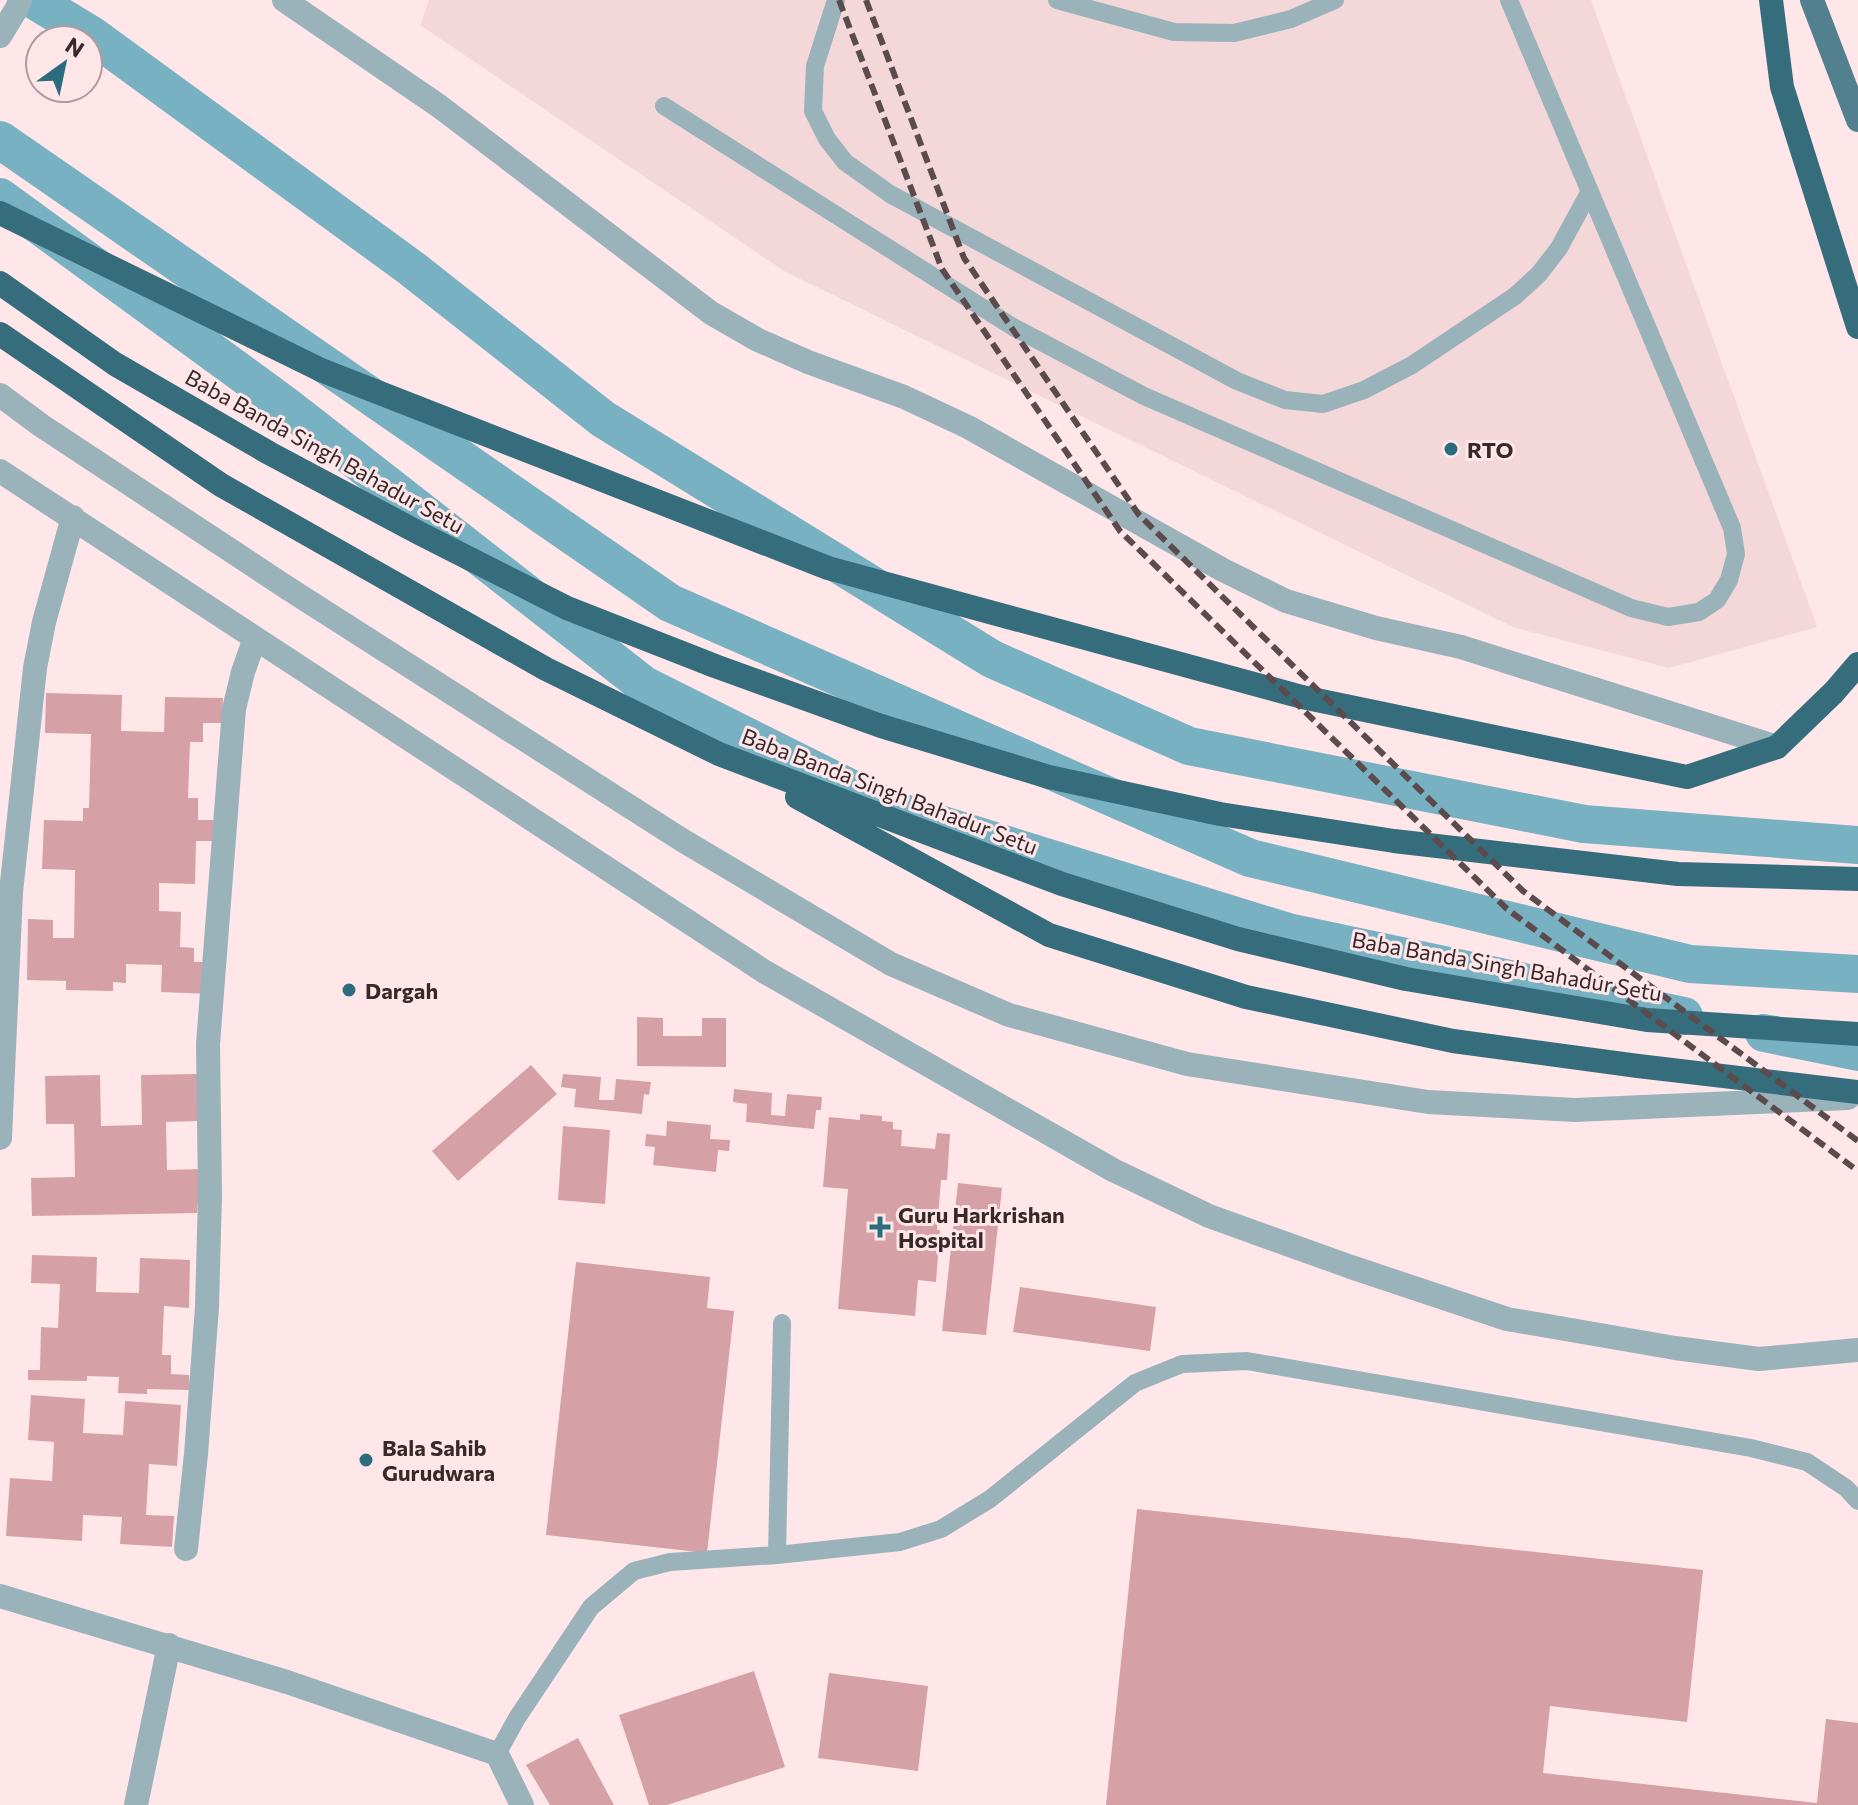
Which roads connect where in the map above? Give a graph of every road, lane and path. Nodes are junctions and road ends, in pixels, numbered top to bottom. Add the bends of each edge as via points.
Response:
1 (20, 0) edge
2 (284, 0) edge
3 (836, 0) edge
4 (1057, 0) edge
5 (1335, 0) edge
6 (1509, 0) edge
7 (1771, 0) edge
8 (1812, 0) edge
9 (0, 36) edge
10 (664, 106) dead end
11 (1858, 120) edge
12 (1590, 191) junction
13 (0, 213) edge
14 (0, 283) edge
15 (1858, 327) edge
16 (0, 334) edge
17 (0, 395) edge
18 (0, 471) edge
19 (73, 517) junction
20 (255, 638) junction
21 (1858, 664) edge
22 (1777, 747) junction
23 (719, 754) junction
24 (1858, 879) edge
25 (5, 892) edge
26 (1858, 1034) edge
27 (1858, 1094) edge
28 (0, 1138) edge
29 (782, 1323) dead end
30 (1858, 1350) edge
31 (1858, 1501) edge
32 (186, 1549) dead end
33 (777, 1555) junction
34 (0, 1596) edge
35 (169, 1645) junction
36 (497, 1754) junction
37 (136, 1805) edge
38 (522, 1805) edge

1 - 9 street
2 - 22 street via 439,106 711,313 758,340 968,427 1286,601 1461,647
3 - 12 lane via 815,66 813,111 845,162 890,194 1195,359 1285,400 1323,404 1364,390 1412,365 1515,296 1559,248
4 - 5 lane via 1174,32 1234,33 1291,19
6 - 12 lane
7 - 15 highway via 1782,87
8 - 11 main road
10 - 12 lane via 1013,327 1144,396 1631,608 1668,617 1699,612 1717,600 1729,580 1736,554 1732,528
13 - 22 highway via 321,370 828,568 1302,697 1687,777
14 - 24 highway, Baba Banda Singh Bahadur Setu via 115,364 269,453 567,608 881,726 1049,777 1220,814 1394,841 1678,874
16 - 23 highway, Baba Banda Singh Bahadur Setu via 221,485 546,669
17 - 27 street via 289,589 682,840 891,964 1009,1015 1187,1064 1428,1102 1575,1110
18 - 19 street
19 - 20 street
19 - 25 street via 35,668
20 - 30 street via 765,972 1113,1170 1209,1216 1507,1319 1759,1359
20 - 32 street via 234,709 209,1028 207,1307
21 - 22 highway
23 - 26 highway, Baba Banda Singh Bahadur Setu via 1062,884 1238,939 1406,979 1647,1020
23 - 27 highway via 1049,935 1246,997 1453,1041
25 - 28 street
29 - 33 lane
31 - 33 lane via 1807,1462 1751,1448 1247,1361 1182,1364 1135,1383 990,1499 941,1529 900,1542
33 - 36 lane via 670,1562 634,1571 591,1607
34 - 35 street
35 - 36 street
35 - 37 street
36 - 38 street

